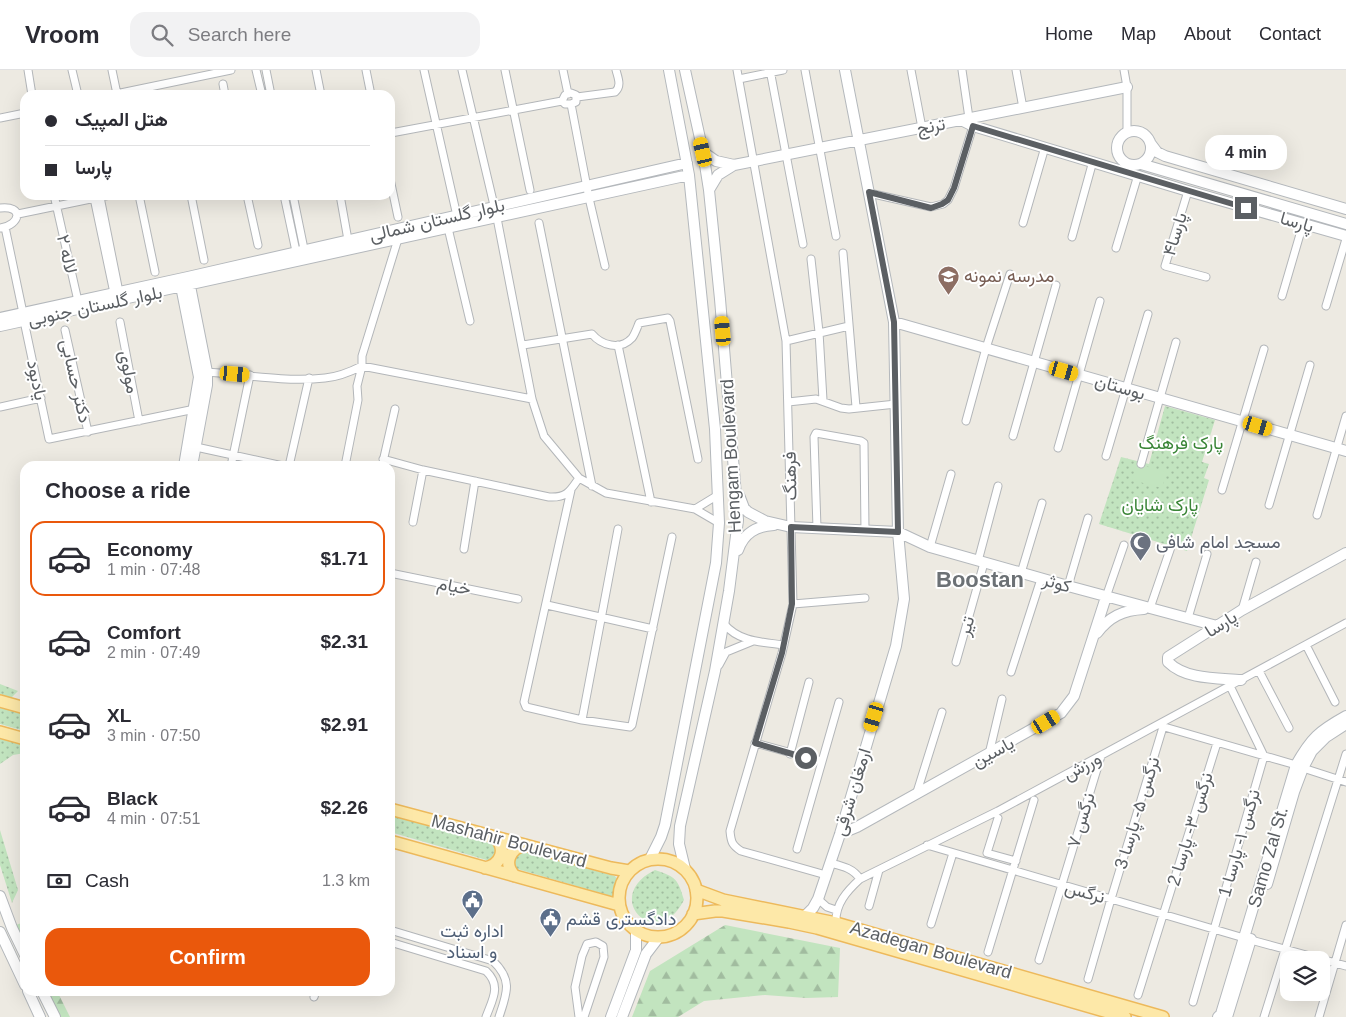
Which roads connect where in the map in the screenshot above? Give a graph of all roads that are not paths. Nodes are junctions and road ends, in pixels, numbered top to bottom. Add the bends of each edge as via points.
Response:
1 (28, 70) edge
2 (72, 70) edge
3 (112, 70) edge
4 (256, 70) edge
5 (266, 70) edge
6 (316, 70) edge
7 (366, 70) edge
8 (424, 70) edge
9 (462, 70) edge
10 (505, 70) edge
11 (563, 70) edge
12 (616, 70) edge
13 (669, 70) edge
14 (684, 70) edge
15 (737, 70) edge
16 (783, 70) edge
17 (805, 70) edge
18 (845, 70) edge
19 (911, 70) edge
20 (962, 70) edge
21 (1016, 70) edge
22 (1124, 70) edge
23 (225, 71) edge
24 (770, 71) edge
25 (739, 79) junction
26 (223, 84) dead end
27 (1127, 87) junction
28 (31, 90) edge
29 (77, 90) edge
30 (114, 90) edge
31 (133, 90) edge
32 (224, 90) edge
33 (261, 90) edge
34 (270, 90) edge
35 (320, 90) edge
36 (370, 90) edge
37 (568, 94) junction
38 (577, 97) junction
39 (562, 101) junction
40 (571, 104) junction
41 (1023, 108) junction
42 (513, 109) junction
43 (20, 114) edge
44 (473, 117) junction
45 (0, 118) edge
46 (968, 121) junction
47 (436, 124) junction
48 (922, 128) junction
49 (1127, 132) junction
50 (395, 134) edge
51 (858, 140) junction
52 (1151, 144) junction
53 (1046, 147) junction
54 (820, 148) junction
55 (1117, 150) junction
56 (703, 152) junction
57 (786, 155) junction
58 (754, 161) junction
59 (1095, 162) junction
60 (687, 163) junction
61 (1141, 164) junction
62 (734, 165) junction
63 (666, 168) junction
64 (689, 175) junction
65 (1138, 175) junction
66 (670, 179) junction
67 (586, 185) junction
68 (530, 190) dead end
69 (708, 190) junction
70 (1188, 191) junction
71 (869, 192) junction
72 (589, 198) junction
73 (55, 200) edge
74 (85, 200) edge
75 (98, 200) edge
76 (140, 200) edge
77 (192, 200) edge
78 (248, 200) edge
79 (285, 200) edge
80 (294, 200) edge
81 (341, 200) edge
82 (394, 200) edge
83 (0, 206) edge
84 (56, 207) junction
85 (493, 207) junction
86 (1346, 209) edge
87 (18, 214) junction
88 (457, 216) junction
89 (398, 217) dead end
90 (497, 218) junction
91 (539, 222) dead end
92 (1023, 223) dead end
93 (1303, 224) junction
94 (1346, 224) edge
95 (3, 227) edge
96 (448, 228) junction
97 (836, 236) dead end
98 (385, 237) junction
99 (1072, 237) dead end
100 (1346, 237) edge
101 (398, 239) junction
102 (348, 240) junction
103 (803, 244) dead end
104 (258, 245) dead end
105 (1116, 248) dead end
106 (843, 252) dead end
107 (302, 256) junction
108 (811, 259) dead end
109 (204, 260) dead end
110 (606, 266) dead end
111 (154, 272) dead end
112 (1010, 274) dead end
113 (1206, 277) dead end
114 (185, 282) junction
115 (1056, 286) dead end
116 (1282, 296) dead end
117 (117, 297) junction
118 (78, 301) junction
119 (1100, 301) dead end
120 (1326, 306) dead end
121 (1148, 314) dead end
122 (24, 317) junction
123 (0, 318) edge
124 (470, 321) dead end
125 (120, 322) dead end
126 (894, 322) junction
127 (0, 326) edge
128 (849, 326) junction
129 (64, 330) dead end
130 (819, 332) junction
131 (562, 338) junction
132 (786, 341) junction
133 (1176, 342) dead end
134 (618, 344) junction
135 (523, 345) junction
136 (724, 347) junction
137 (986, 348) junction
138 (707, 349) junction
139 (1264, 349) dead end
140 (1034, 362) junction
141 (1310, 365) dead end
142 (362, 366) junction
143 (203, 373) junction
144 (250, 375) junction
145 (1078, 375) junction
146 (309, 378) junction
147 (1126, 388) junction
148 (41, 398) junction
149 (1160, 398) junction
150 (532, 399) junction
151 (824, 400) junction
152 (788, 402) junction
153 (896, 404) junction
154 (0, 407) edge
155 (856, 407) junction
156 (199, 408) junction
157 (395, 409) dead end
158 (1346, 416) edge
159 (139, 421) junction
160 (966, 421) dead end
161 (1243, 421) junction
162 (88, 432) junction
163 (1289, 435) junction
164 (1013, 436) dead end
165 (196, 448) junction
166 (1058, 448) dead end
167 (1341, 450) edge
168 (233, 456) junction
169 (1106, 456) dead end
170 (698, 459) dead end
171 (185, 461) edge
172 (193, 461) edge
173 (232, 461) edge
174 (258, 461) edge
175 (290, 461) edge
176 (346, 461) edge
177 (383, 461) edge
178 (1141, 464) dead end
179 (395, 465) edge
180 (423, 470) junction
181 (951, 474) dead end
182 (579, 478) junction
183 (475, 481) junction
184 (592, 486) junction
185 (998, 486) dead end
186 (736, 487) junction
187 (571, 490) junction
188 (1222, 490) dead end
189 (718, 495) junction
190 (650, 502) junction
191 (1042, 503) dead end
192 (1269, 505) dead end
193 (695, 509) junction
194 (1317, 515) dead end
195 (1088, 518) dead end
196 (413, 522) dead end
197 (719, 523) junction
198 (780, 525) junction
199 (791, 527) junction
200 (817, 528) junction
201 (618, 529) dead end
202 (865, 531) junction
203 (898, 532) junction
204 (672, 537) dead end
205 (1124, 545) dead end
206 (930, 547) junction
207 (1171, 547) dead end
208 (464, 549) dead end
209 (1207, 554) dead end
210 (1346, 554) edge
211 (981, 562) junction
212 (1256, 562) dead end
213 (733, 564) junction
214 (1021, 573) junction
215 (395, 574) edge
216 (1042, 579) junction
217 (1068, 586) junction
218 (1106, 597) junction
219 (865, 598) dead end
220 (518, 599) dead end
221 (792, 604) junction
222 (546, 605) junction
223 (1150, 608) junction
224 (1242, 610) junction
225 (601, 618) junction
226 (1188, 618) junction
227 (1346, 623) edge
228 (724, 624) junction
229 (1217, 626) junction
230 (653, 629) junction
231 (1093, 638) junction
232 (754, 641) junction
233 (784, 645) junction
234 (1306, 645) junction
235 (956, 662) dead end
236 (1258, 671) junction
237 (715, 672) junction
238 (1012, 672) dead end
239 (1241, 680) junction
240 (809, 682) dead end
241 (1230, 686) junction
242 (1002, 699) dead end
243 (0, 701) edge
244 (839, 702) dead end
245 (1335, 702) dead end
246 (20, 707) edge
247 (942, 712) dead end
248 (1346, 716) edge
249 (582, 720) junction
250 (1346, 724) edge
251 (1161, 726) junction
252 (1288, 728) dead end
253 (0, 732) edge
254 (20, 738) edge
255 (755, 743) junction
256 (1216, 743) junction
257 (680, 752) junction
258 (790, 754) junction
259 (989, 754) junction
260 (1346, 754) edge
261 (696, 755) junction
262 (1101, 756) junction
263 (1264, 756) junction
264 (821, 762) junction
265 (1299, 766) junction
266 (1338, 780) junction
267 (1346, 782) edge
268 (917, 792) junction
269 (1034, 800) dead end
270 (395, 810) edge
271 (998, 818) dead end
272 (840, 834) junction
273 (495, 837) junction
274 (395, 842) edge
275 (525, 845) junction
276 (927, 845) junction
277 (797, 849) dead end
278 (953, 853) junction
279 (650, 859) junction
280 (1016, 861) junction
281 (830, 863) junction
282 (485, 868) junction
283 (684, 869) junction
284 (879, 870) junction
285 (1013, 870) junction
286 (629, 871) junction
287 (826, 875) junction
288 (515, 876) junction
289 (860, 879) junction
290 (1062, 885) junction
291 (696, 890) junction
292 (0, 896) edge
293 (818, 899) junction
294 (1110, 899) junction
295 (619, 905) junction
296 (869, 906) dead end
297 (836, 910) junction
298 (693, 914) junction
299 (1163, 914) junction
300 (805, 916) junction
301 (836, 922) junction
302 (931, 924) dead end
303 (1346, 925) edge
304 (636, 930) junction
305 (1214, 930) junction
306 (0, 932) edge
307 (395, 932) edge
308 (659, 937) junction
309 (1247, 939) junction
310 (395, 944) edge
311 (20, 945) edge
312 (1284, 949) junction
313 (988, 952) dead end
314 (1040, 960) dead end
315 (1334, 963) junction
316 (1346, 966) edge
317 (20, 974) edge
318 (1088, 979) dead end
319 (1138, 995) dead end
320 (30, 996) edge
321 (44, 996) edge
322 (1193, 1002) dead end
323 (1114, 1008) junction
324 (40, 1017) edge
325 (55, 1017) edge
326 (486, 1017) edge
327 (499, 1017) edge
328 (579, 1017) edge
329 (584, 1017) edge
330 (612, 1017) edge
331 (622, 1017) edge
332 (1125, 1017) edge
333 (1163, 1017) edge
334 (1218, 1017) edge
335 (1227, 1017) edge
336 (1264, 1017) edge
337 (1319, 1017) edge

1 - 28 street
2 - 29 street
3 - 30 street
4 - 33 street
5 - 34 street
6 - 35 street
7 - 36 street
8 - 47 street
9 - 44 street
10 - 42 street
11 - 37 street
12 - 38 street via 619,84 614,92
13 - 60 street, Hengam Boulevard
14 - 56 street, Hengam Boulevard
15 - 25 street, فرهنگ
16 - 24 street
17 - 54 street
18 - 51 street, ارمغان شرقی
19 - 48 street
20 - 46 street
21 - 41 street
22 - 27 street
23 - 31 street
24 - 25 street
24 - 57 street
25 - 58 street, فرهنگ
26 - 32 street
27 - 41 street, ترنج
27 - 49 street
37 - 38 street
37 - 39 street
38 - 40 street
39 - 40 street
39 - 42 street
40 - 67 street
41 - 46 street, ترنج
42 - 44 street
42 - 68 street
43 - 45 street
44 - 47 street
44 - 85 street
46 - 48 street, ترنج
46 - 53 street, پارسا
46 - 71 street via 954,188 948,200 931,208
47 - 50 street
47 - 88 street
48 - 51 street, ترنج
49 - 52 street via 1142,133
49 - 55 street via 1119,140
51 - 54 street, ترنج
51 - 71 street, ارمغان شرقی
52 - 61 street via 1150,156
52 - 86 street via 1165,156
53 - 59 street, پارسا
53 - 92 street
54 - 57 street, ترنج
54 - 97 street
55 - 59 street
55 - 61 street via 1126,163
56 - 62 street via 716,161
56 - 69 street, Hengam Boulevard
57 - 58 street, ترنج
57 - 103 street
58 - 62 street, ترنج
58 - 132 street, فرهنگ
59 - 65 street, پارسا
59 - 99 street
60 - 63 street, بلوار گلستان شمالی
60 - 64 street, Hengam Boulevard
61 - 94 street
62 - 69 street via 718,175
63 - 66 street via 672,173
63 - 67 street, بلوار گلستان شمالی
64 - 66 street, بلوار گلستان شمالی
64 - 138 street, Hengam Boulevard
65 - 70 street, پارسا
65 - 105 street
66 - 72 street, بلوار گلستان شمالی
67 - 72 street
67 - 85 street, بلوار گلستان شمالی
69 - 136 street, Hengam Boulevard
70 - 93 street, پارسا
70 - 113 street, پارسا۴ via 1165,266
71 - 126 street, ارمغان شرقی
72 - 90 street, بلوار گلستان شمالی
72 - 110 street
73 - 84 street, لاله ۲
74 - 84 street
75 - 117 street
76 - 111 street
77 - 109 street
78 - 104 street
79 - 107 street
80 - 107 street
81 - 102 street
82 - 89 street
83 - 87 street via 16,210
84 - 87 street
84 - 118 street, لاله ۲
85 - 88 street, بلوار گلستان شمالی
85 - 90 street
87 - 95 street via 16,221
88 - 98 street, بلوار گلستان شمالی
90 - 96 street, بلوار گلستان شمالی
90 - 135 street
91 - 131 street
93 - 100 street, پارسا
93 - 116 street
95 - 122 street, یادبود
96 - 101 street, بلوار گلستان شمالی
96 - 124 street
98 - 101 street, بلوار گلستان شمالی
98 - 102 street, بلوار گلستان شمالی
98 - 107 street, بلوار گلستان شمالی
100 - 120 street
101 - 142 street via 362,356
102 - 107 street, بلوار گلستان شمالی
106 - 128 street
107 - 114 street, بلوار گلستان شمالی
108 - 130 street
112 - 137 street
114 - 117 street, بلوار گلستان جنوبی
114 - 143 street
115 - 140 street
117 - 118 street, بلوار گلستان جنوبی
117 - 122 street, بلوار گلستان جنوبی
118 - 122 street, بلوار گلستان جنوبی
119 - 145 street
121 - 147 street
122 - 123 street, بلوار گلستان جنوبی
122 - 127 street, بلوار گلستان جنوبی
122 - 148 street, یادبود
125 - 159 street, مولوی
126 - 137 street, بوستان
126 - 153 street, ارمغان شرقی
128 - 130 street
128 - 155 street
129 - 162 street, دکتر حسابی
130 - 132 street
130 - 151 street
131 - 134 street via 592,334 605,344
131 - 135 street
131 - 184 street
132 - 152 street, فرهنگ
133 - 149 street
134 - 170 street via 628,342 639,323 664,318 670,321
134 - 190 street
135 - 150 street
136 - 138 street
136 - 186 street, Hengam Boulevard
137 - 140 street, بوستان
137 - 160 street
138 - 189 street, Hengam Boulevard
139 - 161 street
140 - 145 street, بوستان
140 - 164 street
141 - 163 street
142 - 146 street via 345,374
142 - 150 street
142 - 176 street
143 - 144 street
143 - 156 street via 199,383
144 - 146 street
144 - 168 street
145 - 147 street, بوستان
145 - 166 street
146 - 175 street
147 - 149 street, بوستان
147 - 169 street
148 - 154 street
148 - 162 street, یادبود via 49,440
149 - 161 street, بوستان
149 - 178 street
150 - 182 street via 544,436
151 - 152 street
151 - 155 street via 841,408
152 - 199 street, فرهنگ
153 - 155 street
153 - 203 street, ارمغان شرقی
156 - 159 street
156 - 165 street
156 - 171 street
157 - 177 street
158 - 167 street
159 - 162 street
161 - 163 street, بوستان
161 - 188 street
163 - 167 street, بوستان
163 - 192 street
165 - 168 street
165 - 172 street
167 - 194 street
168 - 173 street
168 - 174 street
179 - 180 street
180 - 183 street
180 - 196 street
181 - 206 street
182 - 184 street
182 - 187 street
183 - 187 street via 549,497 562,496
183 - 208 street
184 - 190 street via 606,493
185 - 211 street, تیر
186 - 198 street, کوثر via 748,512
186 - 213 street, Hengam Boulevard via 738,520
187 - 222 street
189 - 193 street
189 - 197 street, Hengam Boulevard
190 - 193 street
191 - 214 street
193 - 197 street
195 - 217 street
197 - 257 street, Hengam Boulevard via 716,563
198 - 199 street, کوثر
198 - 213 street, کوثر via 761,526 744,536
199 - 200 street, کوثر
199 - 221 street, فرهنگ
200 - 202 street, کوثر
200 - 202 street via 816,433 864,443
201 - 225 street
202 - 203 street, کوثر
203 - 206 street, کوثر
203 - 272 street, ارمغان شرقی via 904,599 901,620
204 - 230 street
205 - 218 street
206 - 211 street, کوثر
207 - 223 street
209 - 226 street
210 - 224 street, پارسا
211 - 214 street, کوثر
211 - 235 street, تیر
212 - 224 street
213 - 228 street, Hengam Boulevard
214 - 216 street, کوثر
215 - 220 street, خیام
216 - 217 street, کوثر
216 - 238 street
217 - 218 street, کوثر
218 - 223 street, کوثر
218 - 231 street, یاسین
219 - 221 street
221 - 233 street, فرهنگ
222 - 225 street
222 - 249 street via 524,705
223 - 226 street, کوثر
223 - 231 street via 1116,615
224 - 229 street, پارسا
225 - 230 street
225 - 249 street
226 - 229 street, کوثر
227 - 234 street, ورزش
228 - 232 street via 730,632
228 - 237 street, Hengam Boulevard
229 - 239 street, پارسا via 1168,657 1168,662 1188,674
230 - 249 street via 632,725
231 - 259 street, یاسین via 1070,703 1061,713
232 - 233 street
232 - 237 street via 726,652
233 - 255 street, فرهنگ
234 - 236 street, ورزش
234 - 245 street
236 - 239 street, ورزش
236 - 252 street
237 - 261 street, Hengam Boulevard
239 - 241 street, ورزش
240 - 258 street
241 - 251 street, ورزش
241 - 263 street
242 - 259 street
243 - 246 main road
244 - 264 street
247 - 268 street
248 - 265 street, Samo Zal St. via 1321,730 1306,748
250 - 265 street, Samo Zal St. via 1326,736
251 - 256 street
251 - 262 street, ورزش
251 - 294 street, نرگس ۵- پارسا 3
253 - 254 main road
255 - 258 street
255 - 287 street, فرهنگ via 730,831 731,842 741,851
256 - 263 street
256 - 299 street, نرگس ۳- پارسا 2
257 - 261 street
257 - 279 street, Hengam Boulevard via 665,825
258 - 264 street
259 - 268 street, یاسین
260 - 266 street
261 - 283 street, Hengam Boulevard via 679,835
262 - 276 street, ورزش
262 - 290 street, نرگس ۷
263 - 265 street
263 - 305 street, نرگس ۱- پارسا 1
264 - 277 street
265 - 266 street
265 - 309 street, Samo Zal St. via 1294,792
266 - 267 street
266 - 312 street
268 - 272 street, یاسین
269 - 280 street
270 - 273 main road, Mashahir Boulevard
271 - 280 street via 987,853
272 - 281 street, ارمغان شرقی
273 - 275 main road, Mashahir Boulevard
273 - 282 main road via 501,846 501,856 495,864
274 - 282 main road, Mashahir Boulevard
275 - 286 main road, Mashahir Boulevard
275 - 288 main road via 515,849 509,858 509,868
276 - 278 street, نرگس
276 - 284 street, ورزش
278 - 285 street, نرگس
278 - 302 street
279 - 283 main road via 669,860
279 - 286 main road
280 - 285 street
281 - 287 street, ارمغان شرقی
281 - 289 street via 847,867
282 - 288 main road, Mashahir Boulevard
283 - 291 main road
284 - 289 street, ورزش
284 - 296 street
285 - 290 street, نرگس
285 - 313 street
286 - 295 main road via 620,887
287 - 293 street, ارمغان شرقی
288 - 295 main road, Mashahir Boulevard
289 - 297 street, ورزش
290 - 294 street, نرگس
290 - 314 street, نرگس ۷
291 - 298 main road
291 - 300 main road, Azadegan Boulevard via 723,900
292 - 311 street
293 - 297 street
293 - 300 street, ارمغان شرقی
294 - 299 street, نرگس
294 - 318 street, نرگس ۵- پارسا 3
295 - 304 main road via 627,922
297 - 301 street
298 - 308 main road via 677,932
298 - 323 main road, Azadegan Boulevard via 723,911 808,926
299 - 305 street, نرگس
299 - 319 street, نرگس ۳- پارسا 2
300 - 301 main road, Azadegan Boulevard
301 - 323 main road, Azadegan Boulevard
303 - 315 street
304 - 308 main road via 647,936
304 - 330 street via 636,950
305 - 309 street, نرگس
305 - 322 street, نرگس ۱- پارسا 1
306 - 317 street
307 - 327 street via 493,961 507,982
308 - 331 street via 646,954
309 - 312 street, نرگس
309 - 334 street, Samo Zal St.
309 - 335 street, Samo Zal St.
310 - 326 street via 486,971 495,984
312 - 315 street, نرگس
312 - 336 street
315 - 316 street, نرگس
315 - 337 street
320 - 324 street
321 - 325 street
323 - 332 main road, Azadegan Boulevard
323 - 333 main road, Azadegan Boulevard
328 - 329 street via 576,981 587,944 596,942 602,946 604,957

